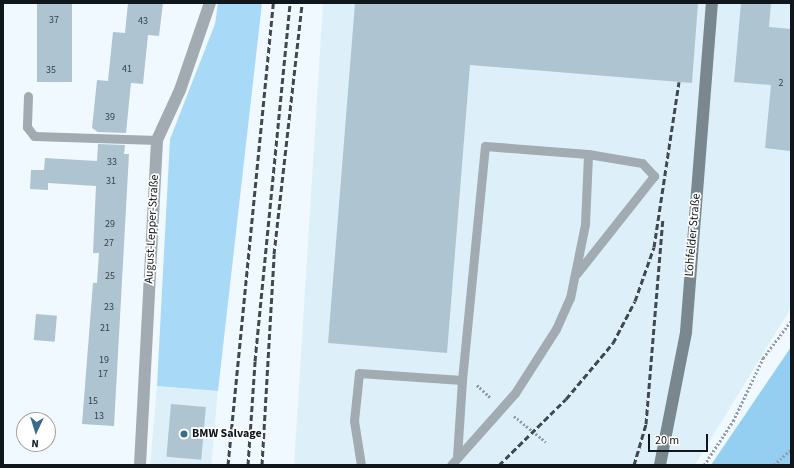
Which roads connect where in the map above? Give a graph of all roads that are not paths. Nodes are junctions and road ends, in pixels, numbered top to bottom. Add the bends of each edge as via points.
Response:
1 (210, 3) edge
2 (712, 3) edge
3 (28, 96) dead end
4 (157, 140) junction
5 (588, 154) junction
6 (577, 274) junction
7 (462, 380) junction
8 (454, 462) edge
9 (140, 465) edge
10 (361, 465) edge
11 (660, 465) edge

1 - 4 street, August-Lepper-Straße via 180,90
2 - 11 street, Lohfelder Straße via 686,332
3 - 4 lane via 27,127 34,136
4 - 9 street, August-Lepper-Straße
5 - 6 lane via 585,224
5 - 6 lane via 642,163 654,176
5 - 7 lane via 485,146
6 - 8 lane via 559,323 537,360 494,420
7 - 8 lane
7 - 10 lane via 359,373 354,421

